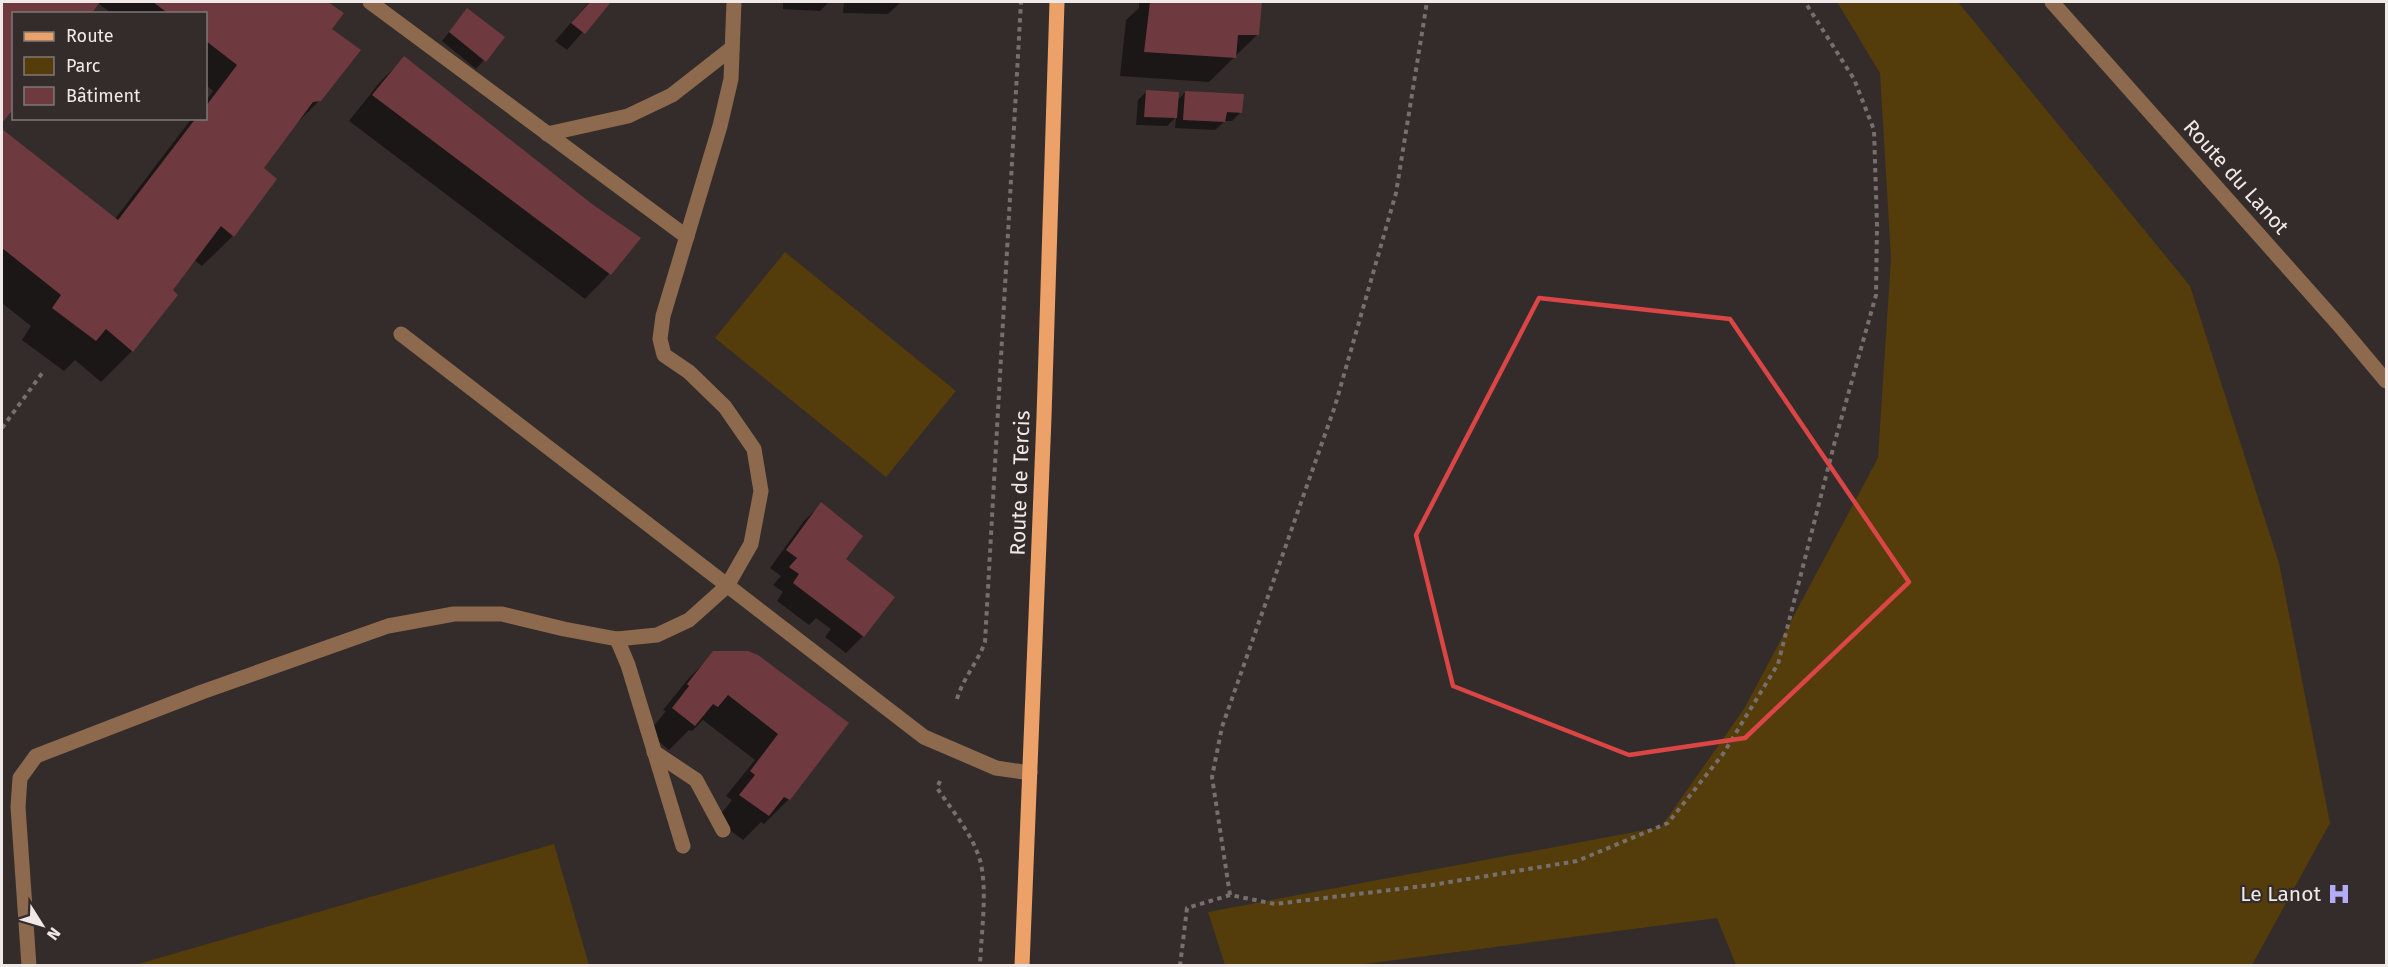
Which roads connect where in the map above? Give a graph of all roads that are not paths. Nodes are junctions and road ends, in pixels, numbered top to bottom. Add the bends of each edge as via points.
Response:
1 (370, 2) edge
2 (734, 2) edge
3 (1057, 2) edge
4 (2052, 2) edge
5 (732, 48) junction
6 (547, 134) junction
7 (687, 237) junction
8 (401, 334) dead end
9 (2386, 381) edge
10 (727, 586) junction
11 (617, 639) junction
12 (654, 752) junction
13 (1030, 773) junction
14 (723, 830) dead end
15 (683, 846) dead end
16 (28, 966) edge
17 (1022, 966) edge

1 - 6 street
2 - 5 street
3 - 13 main road, Route de Tercis
4 - 9 street, Route du Lanot
5 - 6 street via 672,95 628,116
5 - 7 street via 731,79 720,126
6 - 7 street
7 - 10 street via 663,316 660,339 664,356 689,372 725,407 754,449 762,491 751,544
8 - 10 street
10 - 11 street via 689,620 657,635
10 - 13 street via 924,737 996,768
11 - 12 street
11 - 16 street via 502,614 454,614 388,626 36,756 20,778 18,807
12 - 14 street via 696,780
12 - 15 street
13 - 17 main road, Route de Tercis

